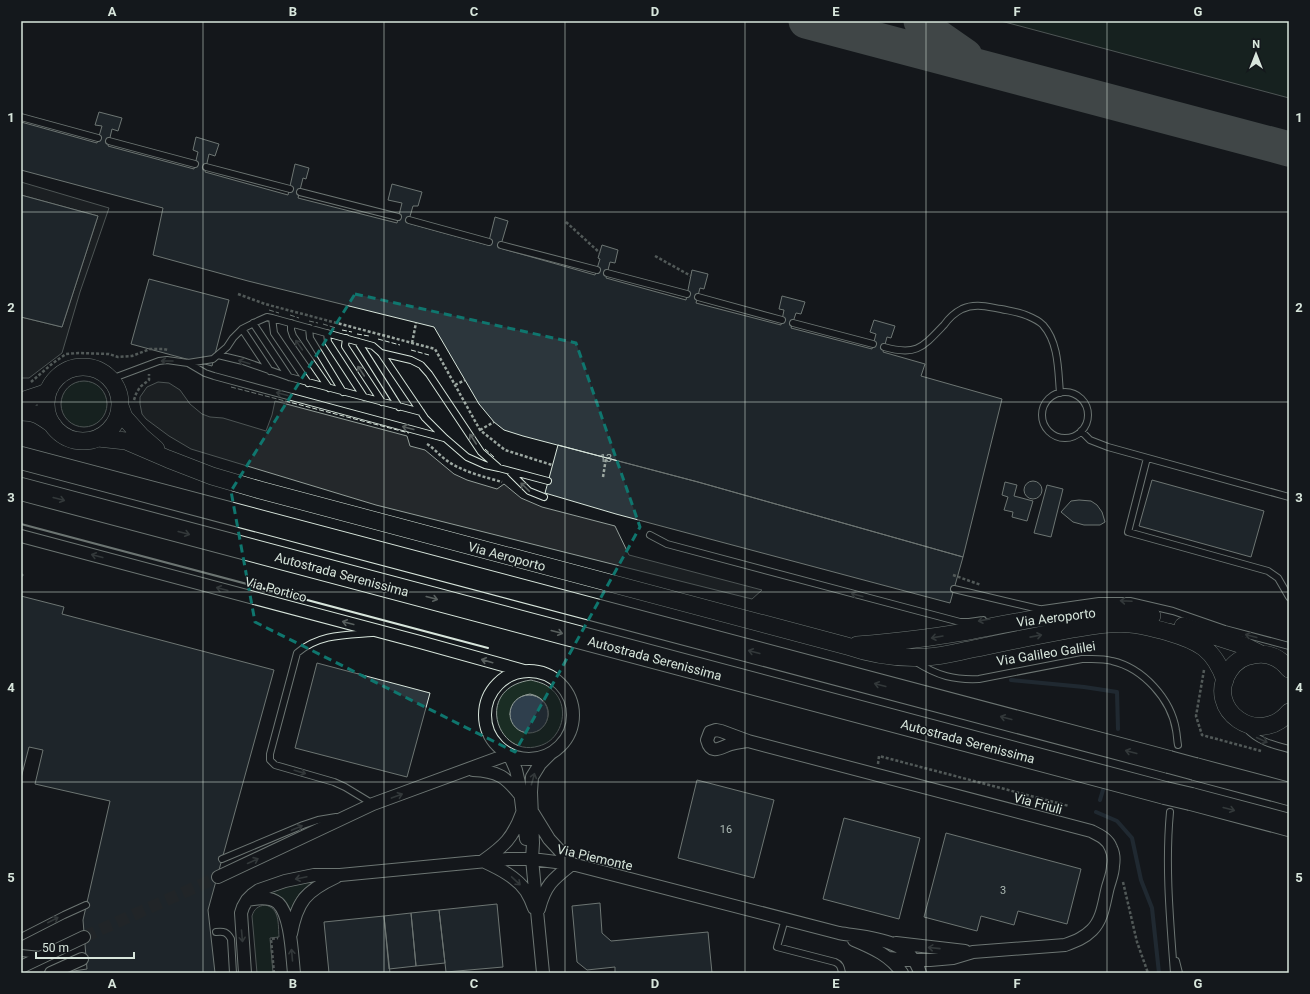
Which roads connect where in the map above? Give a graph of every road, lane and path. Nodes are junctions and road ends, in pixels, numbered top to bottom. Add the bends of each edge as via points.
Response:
1 (21, 117) edge
2 (98, 138) dead end
3 (109, 141) dead end
4 (195, 164) dead end
5 (206, 167) dead end
6 (290, 189) dead end
7 (300, 192) dead end
8 (398, 217) dead end
9 (409, 220) dead end
10 (566, 222) dead end
11 (489, 242) dead end
12 (501, 245) dead end
13 (600, 253) dead end
14 (655, 256) dead end
15 (597, 270) dead end
16 (608, 273) dead end
17 (691, 276) dead end
18 (687, 294) dead end
19 (698, 297) dead end
20 (272, 318) junction
21 (782, 320) dead end
22 (253, 323) junction
23 (291, 323) junction
24 (416, 323) dead end
25 (793, 323) dead end
26 (309, 328) junction
27 (242, 329) junction
28 (327, 333) junction
29 (346, 338) junction
30 (358, 342) junction
31 (412, 343) dead end
32 (873, 344) dead end
33 (884, 348) dead end
34 (170, 350) dead end
35 (381, 353) junction
36 (218, 355) junction
37 (188, 363) junction
38 (270, 370) junction
39 (289, 377) junction
40 (111, 379) junction
41 (465, 380) dead end
42 (308, 382) junction
43 (28, 385) dead end
44 (455, 385) dead end
45 (50, 388) junction
46 (329, 388) junction
47 (343, 392) junction
48 (1060, 393) junction
49 (364, 397) junction
50 (21, 401) edge
51 (382, 402) junction
52 (120, 406) junction
53 (399, 407) junction
54 (21, 412) edge
55 (421, 412) junction
56 (494, 422) dead end
57 (53, 425) junction
58 (480, 430) dead end
59 (1081, 431) junction
60 (98, 438) junction
61 (445, 438) junction
62 (423, 442) dead end
63 (21, 458) edge
64 (606, 458) dead end
65 (1147, 458) junction
66 (168, 459) junction
67 (499, 468) junction
68 (509, 471) junction
69 (603, 477) dead end
70 (548, 481) dead end
71 (502, 482) dead end
72 (21, 489) edge
73 (544, 497) dead end
74 (1289, 497) edge
75 (650, 535) dead end
76 (21, 536) edge
77 (954, 589) dead end
78 (1289, 597) edge
79 (1041, 609) junction
80 (1026, 612) dead end
81 (989, 619) dead end
82 (383, 632) junction
83 (847, 646) junction
84 (1289, 646) edge
85 (1261, 654) junction
86 (912, 657) junction
87 (1286, 663) edge
88 (524, 671) junction
89 (1225, 680) junction
90 (1289, 712) edge
91 (1241, 722) junction
92 (748, 741) dead end
93 (1289, 749) edge
94 (509, 754) junction
95 (551, 754) junction
96 (1173, 754) junction
97 (877, 766) dead end
98 (468, 770) junction
99 (1289, 794) edge
100 (521, 796) junction
101 (1167, 802) junction
102 (372, 804) junction
103 (1069, 806) dead end
104 (527, 812) junction
105 (350, 815) junction
106 (1289, 825) edge
107 (222, 859) dead end
108 (532, 859) junction
109 (483, 861) junction
110 (572, 864) junction
111 (1113, 867) junction
112 (340, 875) junction
113 (218, 877) tunnel mouth
114 (247, 900) junction
115 (86, 905) dead end
116 (538, 914) junction
117 (785, 919) junction
118 (216, 932) dead end
119 (839, 933) junction
120 (21, 937) edge
121 (84, 937) tunnel mouth
122 (286, 938) junction
123 (883, 940) junction
124 (1172, 945) junction
125 (973, 952) junction
126 (21, 953) edge
127 (46, 955) junction
128 (889, 958) junction
129 (82, 959) dead end
130 (914, 960) junction
131 (21, 967) edge
132 (51, 973) edge
133 (234, 973) edge
134 (246, 973) edge
135 (274, 973) edge
136 (294, 973) edge
137 (543, 973) edge
138 (842, 973) edge
139 (902, 973) edge
140 (920, 973) edge
141 (1148, 973) edge
142 (1174, 973) edge
143 (1178, 973) edge

1 - 2 lane
3 - 4 lane
5 - 6 lane
7 - 8 lane
9 - 11 lane
10 - 13 path
12 - 15 lane
14 - 17 path
16 - 18 lane
19 - 21 lane
20 - 22 lane via 267,317
20 - 23 lane
20 - 42 lane via 274,333
22 - 27 lane
22 - 39 lane
23 - 26 lane
46 -> 23 lane via 293,336
24 - 31 path
25 - 32 lane
26 - 28 lane
26 - 47 lane via 310,338
27 - 36 lane
27 - 38 lane
28 - 29 lane
28 - 49 lane via 328,342
29 - 30 lane
51 -> 29 lane via 345,346
30 - 35 lane via 372,346
30 - 53 lane
33 - 48 lane via 898,351 919,349 954,313 964,308 984,306 1027,315 1043,325 1052,339 1057,357
34 - 43 path via 150,349 132,356 118,357 109,354 66,354
35 - 55 lane
67 -> 35 lane via 481,452 421,365
36 - 37 lane via 213,359
38 -> 36 lane
37 -> 40 lane via 159,361
61 -> 37 lane via 214,376
38 - 39 lane
39 - 42 lane
40 - 45 main road via 106,374 88,367 76,368 60,375
40 - 52 main road via 119,394
41 - 44 path
42 - 46 lane
45 - 50 main road via 45,393
45 - 57 main road via 46,407
46 - 47 lane
47 - 49 lane
48 - 59 lane via 1072,393 1084,402 1088,416 1087,424
48 - 59 lane via 1056,393 1045,403 1042,410 1044,424 1048,431 1061,438 1074,436
49 - 51 lane
51 - 53 lane
52 - 60 main road via 118,418 112,428
52 - 66 main road, Via Aeroporto via 130,424
53 - 55 lane
54 - 57 main road via 34,413
55 - 61 lane
56 - 58 path
57 - 60 main road via 73,440 86,441
59 - 65 lane via 1090,440
60 - 66 main road, Via Aeroporto via 126,441
61 - 67 lane via 467,457
62 - 71 path via 457,467
96 -> 63 highway
64 - 69 path
65 - 74 lane
65 - 78 lane via 1128,532 1268,571 1278,578
66 - 83 main road, Via Aeroporto via 212,476 260,490
67 - 68 lane
68 - 70 lane
73 -> 68 lane via 529,491
72 -> 101 highway, Autostrada Serenissima
81 -> 75 lane via 960,622 667,544
82 -> 76 street, Via Portico
77 - 79 lane
79 - 80 lane
84 -> 79 lane via 1225,629 1173,611 1130,601 1099,601
88 -> 82 street, Via Portico
82 -> 102 lane via 321,639 296,653 270,754 270,760 275,765 334,782
85 -> 83 main road, Via Aeroporto via 1245,646 1158,618 1129,612 1040,618 914,641
83 - 86 main road, Via Aeroporto via 890,657
85 - 87 main road, Via Aeroporto
85 - 89 main road via 1247,656 1236,663
86 -> 89 main road, Via Aeroporto via 937,656 1117,623 1143,626 1189,639 1202,646 1215,659
86 - 96 lane, Via Galileo Galilei via 918,664 939,674 966,680 1082,659 1112,661 1128,666 1150,683 1171,713 1176,729
88 - 94 street via 505,678 498,684 489,697 485,712 491,738
88 - 95 street via 543,673 551,677 563,687 572,702 573,724 568,737
89 - 91 main road via 1223,694 1227,707
90 - 91 main road via 1278,722 1266,726 1253,726
91 -> 93 lane via 1251,734
92 - 111 street, Via Friuli via 1091,831 1107,840 1114,857
94 - 95 street via 530,759
94 - 98 street
94 - 100 street via 516,770
104 -> 95 street via 532,778 540,764
96 - 99 highway, bridge via 1195,768
97 - 103 path via 879,756
98 - 100 street via 487,770 499,775
102 -> 98 street
100 - 104 street
101 -> 106 highway, Autostrada Serenissima, bridge via 1191,799
101 - 124 lane
102 - 105 street
104 - 108 street via 534,843
104 - 109 street via 512,836
104 - 110 street
107 -> 105 lane via 303,825
113 -> 105 street
108 - 109 street, Via Piemonte
108 - 110 street, Via Piemonte
108 - 116 street
109 - 112 street, Via Piemonte
109 -> 116 street via 516,880 526,891
110 - 116 street via 545,890
110 - 117 street, Via Piemonte
111 - 125 street, Via Friuli via 1098,921 1085,936 1065,945
111 - 141 path via 1123,882 1137,942
112 -> 114 street, Via Piemonte via 314,875 285,882 259,890
112 - 122 street, Via Piemonte via 309,892 302,901
114 - 122 street via 262,898 278,903 285,914
114 -> 134 street via 241,913
120 -> 115 lane
116 - 137 street
117 - 119 street, Via Piemonte
117 - 138 lane via 777,947 839,964
118 - 133 lane via 224,931 231,939
119 - 123 street, Via Piemonte
119 - 128 street, Via Piemonte
121 - 127 street
122 - 135 path via 271,939
136 -> 122 street
125 -> 123 street, Via Friuli
123 - 130 street, Via Piemonte via 899,946
124 - 142 lane
124 - 143 lane
125 - 130 street, Via Friuli via 953,958
126 - 127 lane
127 - 131 street
128 - 130 street, Via Friuli
128 - 139 street, Via Piemonte
129 - 132 street
130 - 140 street, Via Piemonte

